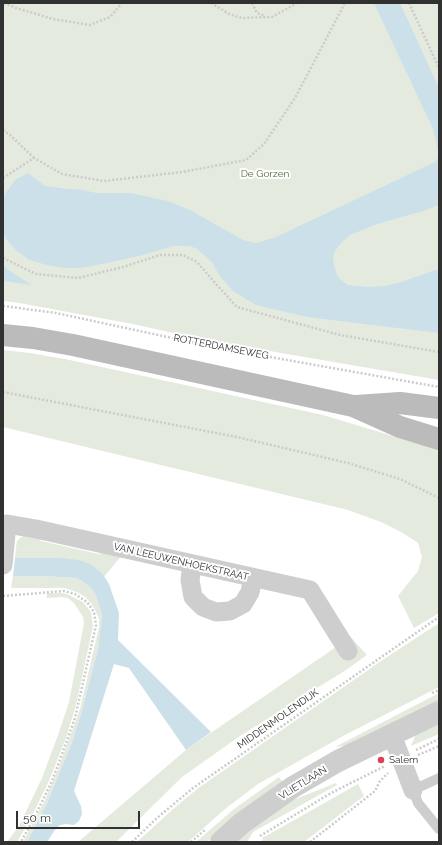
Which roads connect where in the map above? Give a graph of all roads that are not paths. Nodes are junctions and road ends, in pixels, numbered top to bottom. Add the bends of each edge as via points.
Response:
1 (3, 335) edge
2 (353, 406) junction
3 (439, 408) edge
4 (439, 439) edge
5 (4, 557) edge
6 (192, 564) junction
7 (253, 578) junction
8 (348, 651) dead end
9 (439, 712) edge
10 (392, 735) junction
11 (439, 778) edge
12 (413, 790) junction
13 (439, 829) edge
14 (221, 842) edge

1 - 2 main road via 73,346
2 - 3 main road via 400,403
2 - 4 main road via 400,427
5 - 6 street, VAN LEEUWENHOEKSTRAAT via 7,524
6 - 7 street, VAN LEEUWENHOEKSTRAAT
6 - 7 street via 190,580 193,597 203,607 216,612 230,611 242,604 250,592
7 - 8 street, VAN LEEUWENHOEKSTRAAT via 310,590
9 - 10 street, VLIETLAAN
10 - 12 street
10 - 14 street, VLIETLAAN via 292,787 242,823
11 - 12 lane
12 - 13 lane via 418,802

